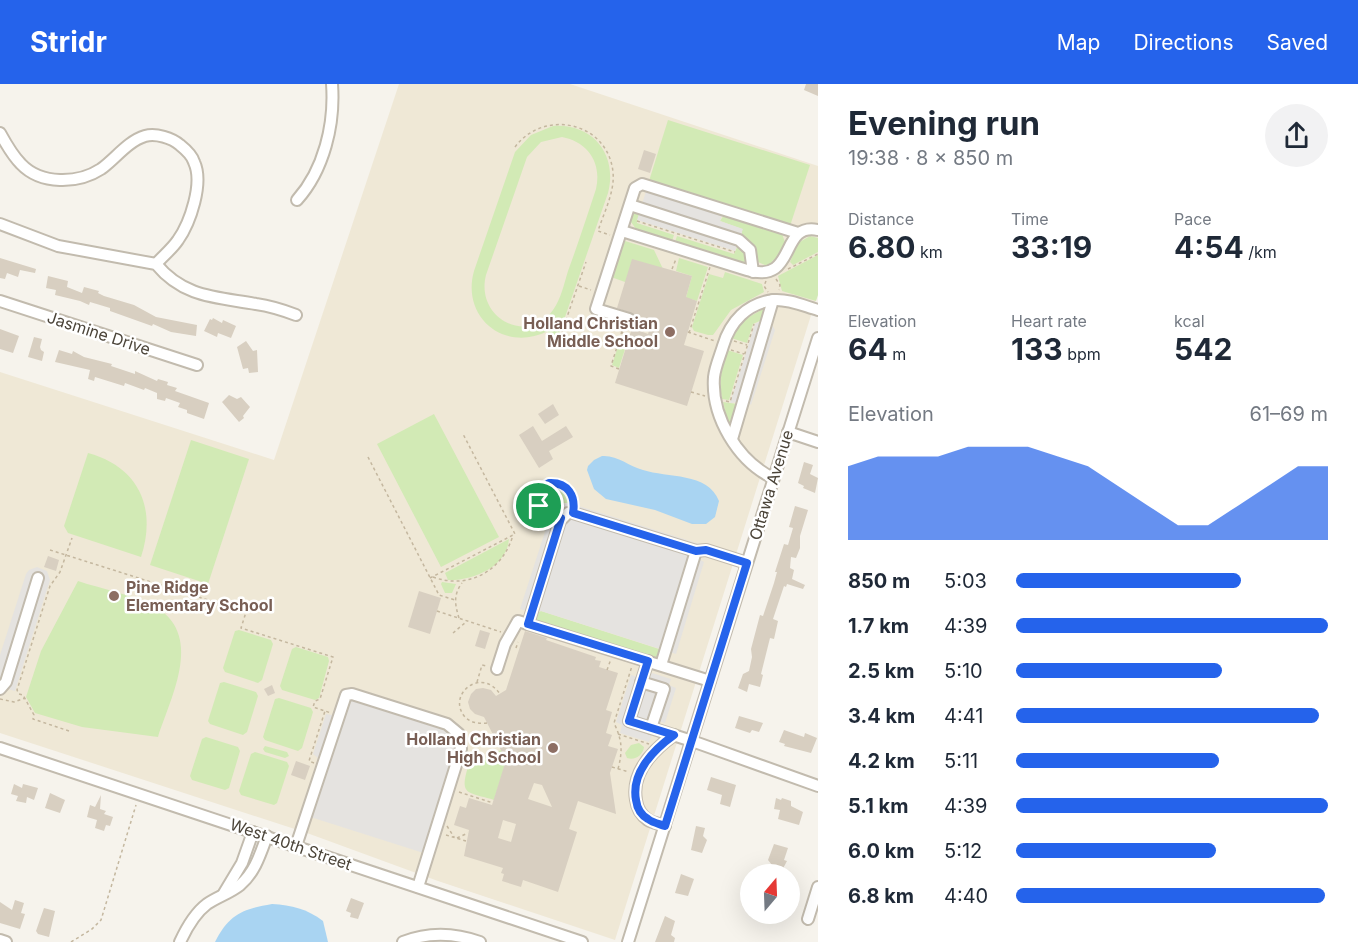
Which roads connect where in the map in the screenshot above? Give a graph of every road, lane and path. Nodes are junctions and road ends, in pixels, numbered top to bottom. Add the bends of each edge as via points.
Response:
1 (332, 84) edge
2 (0, 134) edge
3 (515, 147) dead end
4 (297, 200) dead end
5 (630, 205) junction
6 (637, 222) dead end
7 (0, 225) edge
8 (818, 230) edge
9 (798, 233) junction
10 (619, 234) junction
11 (735, 252) dead end
12 (676, 256) dead end
13 (586, 262) dead end
14 (156, 264) junction
15 (710, 266) dead end
16 (672, 269) dead end
17 (753, 272) junction
18 (578, 286) junction
19 (602, 294) junction
20 (773, 295) junction
21 (0, 301) edge
22 (818, 310) edge
23 (296, 315) dead end
24 (613, 315) junction
25 (629, 319) dead end
26 (754, 324) dead end
27 (622, 331) junction
28 (620, 338) junction
29 (818, 338) edge
30 (730, 340) dead end
31 (717, 341) dead end
32 (558, 343) dead end
33 (747, 345) junction
34 (728, 349) dead end
35 (744, 354) junction
36 (197, 365) dead end
37 (619, 369) dead end
38 (691, 392) dead end
39 (709, 398) dead end
40 (722, 401) dead end
41 (788, 432) junction
42 (463, 434) dead end
43 (732, 439) junction
44 (818, 442) edge
45 (368, 457) dead end
46 (773, 478) junction
47 (573, 513) junction
48 (561, 518) junction
49 (513, 535) junction
50 (72, 538) dead end
51 (50, 550) dead end
52 (696, 551) junction
53 (66, 555) junction
54 (747, 563) junction
55 (38, 578) dead end
56 (431, 578) junction
57 (463, 581) junction
58 (455, 600) junction
59 (437, 611) dead end
60 (459, 619) junction
61 (467, 621) junction
62 (528, 624) junction
63 (453, 633) dead end
64 (510, 635) junction
65 (612, 656) dead end
66 (648, 661) junction
67 (661, 665) junction
68 (481, 669) dead end
69 (497, 669) dead end
70 (607, 670) dead end
71 (710, 681) junction
72 (477, 682) junction
73 (641, 682) junction
74 (0, 689) edge
75 (500, 694) dead end
76 (25, 698) junction
77 (0, 699) edge
78 (325, 711) junction
79 (331, 713) dead end
80 (464, 716) junction
81 (611, 716) dead end
82 (615, 718) dead end
83 (458, 722) dead end
84 (487, 723) dead end
85 (651, 728) junction
86 (69, 731) dead end
87 (618, 734) dead end
88 (674, 735) junction
89 (692, 741) junction
90 (652, 745) dead end
91 (0, 748) edge
92 (315, 764) dead end
93 (612, 767) dead end
94 (633, 773) dead end
95 (818, 786) edge
96 (455, 791) dead end
97 (138, 800) dead end
98 (493, 803) dead end
99 (665, 826) junction
100 (253, 832) junction
101 (468, 833) dead end
102 (267, 836) junction
103 (456, 838) junction
104 (466, 841) dead end
105 (296, 846) junction
106 (418, 887) junction
107 (818, 888) edge
108 (223, 895) junction
109 (808, 919) dead end
110 (0, 940) edge
111 (6, 942) edge
112 (71, 942) edge
113 (180, 942) edge
114 (403, 942) edge
115 (480, 942) edge
116 (582, 942) edge
117 (628, 942) edge

1 - 4 street via 332,120 322,156 309,186
2 - 14 street via 22,166 42,176 72,181 100,170 145,136 160,136 185,149 195,162 198,188 178,240
3 - 10 path via 532,130 554,123 577,126 597,139 608,154 613,177 598,231
5 - 9 street via 636,187 642,184
5 - 10 street
5 - 17 street via 744,242 750,249
6 - 11 path
7 - 14 street via 58,246
8 - 9 street
9 - 17 street via 781,264 768,271
10 - 17 street
10 - 19 street
12 - 16 path
13 - 18 path
14 - 23 street via 165,274 201,295
15 - 31 path via 688,333
18 - 19 path
18 - 32 path
19 - 24 street via 597,309
20 - 20 path via 764,286 770,278 779,282 780,288
20 - 22 street
20 - 43 street
20 - 43 street via 733,322 718,363 714,378 716,397
21 - 36 street, Jasmine Drive
24 - 25 street
24 - 27 path
26 - 33 path
27 - 28 path
27 - 28 path via 627,341
28 - 37 path via 611,366
29 - 41 street, Ottawa Avenue
30 - 33 path
33 - 35 path
34 - 35 path
35 - 40 path via 730,402
38 - 39 path
41 - 44 street
41 - 46 street, Ottawa Avenue
42 - 49 path
43 - 46 street via 752,464
45 - 56 path
46 - 54 street, Ottawa Avenue
47 - 48 street
47 - 48 path via 573,496 568,488 546,483 537,494 539,506
47 - 52 street
48 - 62 street
49 - 56 path
49 - 57 path via 494,567
50 - 53 path
51 - 53 path
52 - 54 street via 706,550
52 - 67 street
53 - 76 path via 50,586 17,690
53 - 78 path via 247,611 241,628 333,657 320,699 313,707
54 - 71 street, Ottawa Avenue
55 - 74 street via 6,682
56 - 57 path
56 - 58 path via 439,595
57 - 58 path
58 - 60 path
59 - 60 path
60 - 61 path
61 - 63 path
61 - 64 path
62 - 64 street via 519,621
62 - 66 street
64 - 69 street
65 - 70 path
66 - 67 street
66 - 73 street
67 - 71 street
68 - 72 path
71 - 89 street, Ottawa Avenue
72 - 75 path via 491,685
72 - 80 path via 461,696
73 - 85 street via 629,721
73 - 85 street via 664,689
76 - 77 path via 14,702
76 - 86 path via 33,719
78 - 79 path
78 - 92 path via 309,761
80 - 83 path
80 - 84 path via 474,723
81 - 82 path
85 - 88 street
87 - 90 path
88 - 89 street
88 - 99 street via 646,761 635,791 643,815
89 - 95 street
89 - 99 street, Ottawa Avenue
91 - 100 street, West 40th Street
93 - 94 path
96 - 98 path
97 - 112 path via 103,916 92,929
99 - 117 street, Ottawa Avenue
100 - 102 street, West 40th Street
100 - 108 street via 242,863
101 - 103 path
102 - 105 street, West 40th Street
102 - 108 street via 255,867 238,886
103 - 103 path via 442,833 446,822 450,830
103 - 104 path
105 - 106 street, West 40th Street
105 - 106 street via 346,695 354,694 447,724 459,734 461,749
106 - 116 street, West 40th Street
107 - 109 street
108 - 113 street via 205,906
110 - 111 street
114 - 115 street via 434,934

